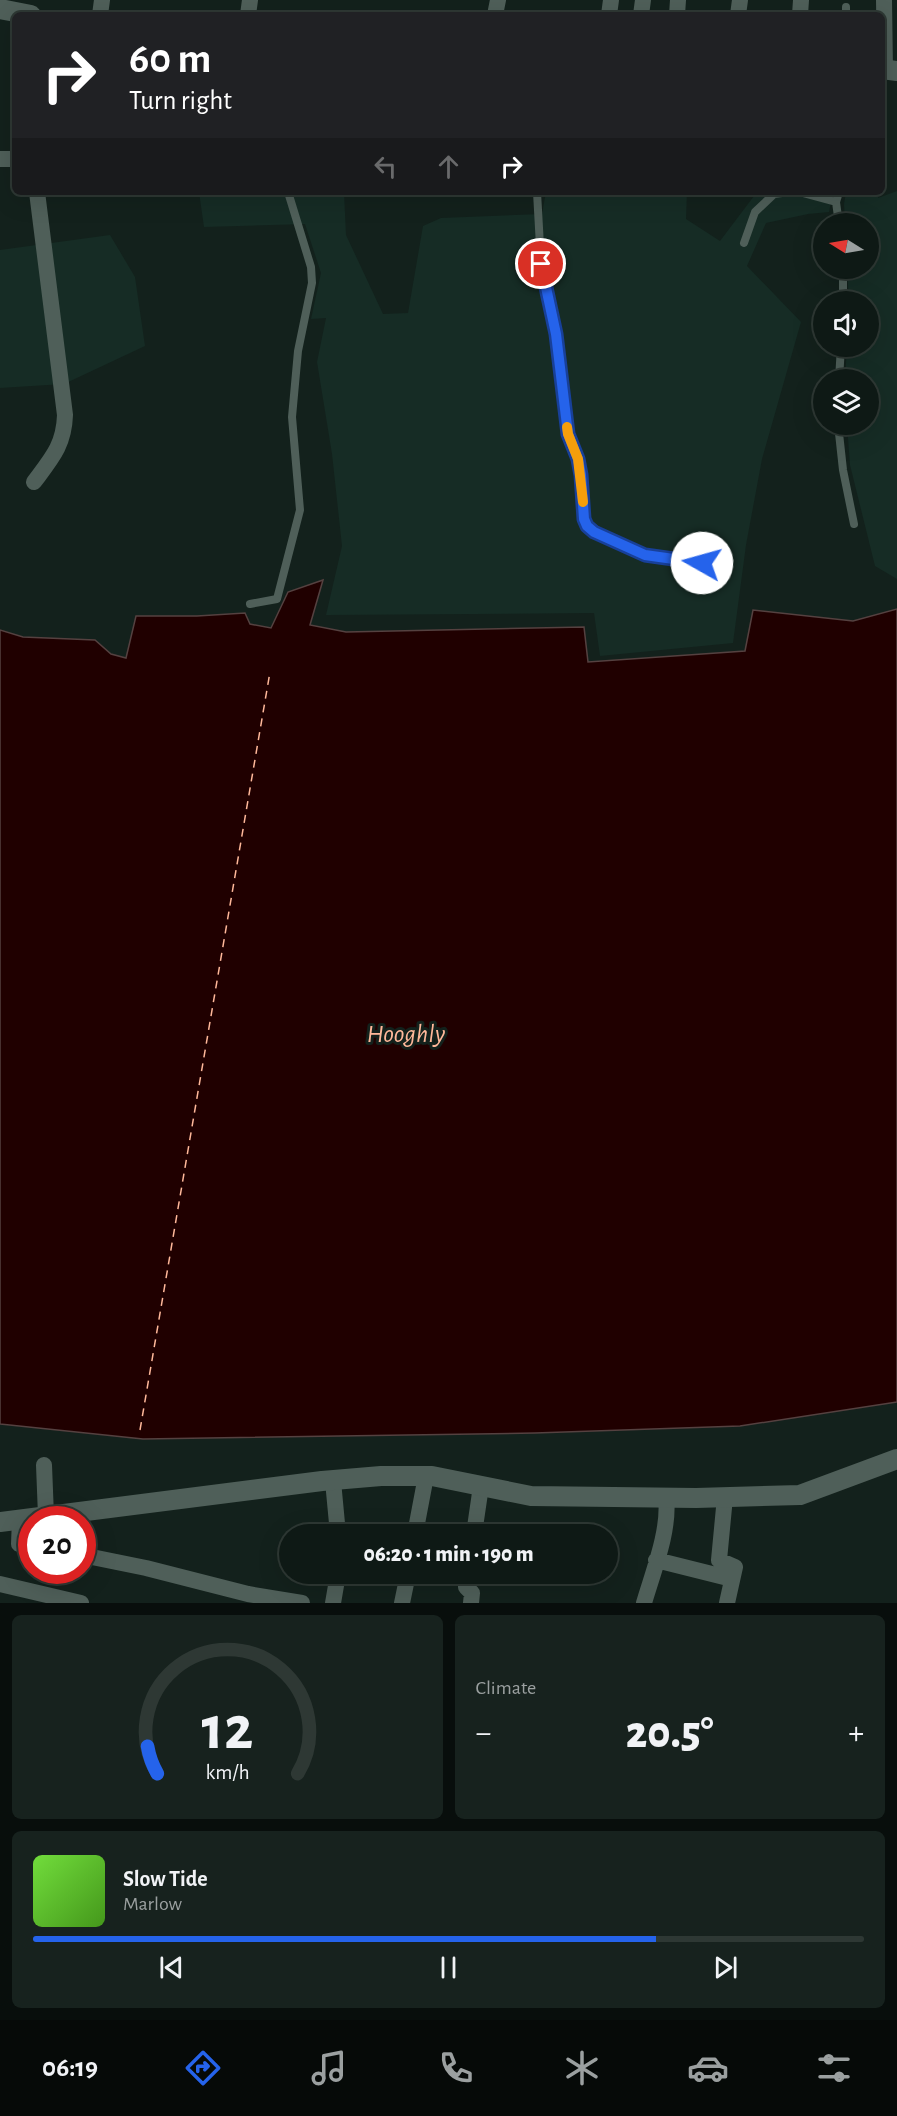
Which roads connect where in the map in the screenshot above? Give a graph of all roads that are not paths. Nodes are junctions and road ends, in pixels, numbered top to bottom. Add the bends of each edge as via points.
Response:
1 (0, 9) edge
2 (25, 9) edge
3 (885, 18) edge
4 (888, 70) edge
5 (37, 195) edge
6 (289, 195) edge
7 (537, 195) edge
8 (773, 195) edge
9 (810, 195) edge
10 (838, 195) edge
11 (836, 202) junction
12 (837, 213) edge
13 (744, 243) dead end
14 (839, 435) edge
15 (34, 482) dead end
16 (854, 524) dead end
17 (702, 563) dead end
18 (250, 604) dead end
19 (897, 1459) edge
20 (44, 1465) dead end
21 (426, 1476) junction
22 (333, 1481) junction
23 (481, 1486) junction
24 (725, 1497) junction
25 (666, 1498) junction
26 (46, 1506) edge
27 (96, 1510) edge
28 (18, 1519) edge
29 (0, 1522) edge
30 (338, 1524) edge
31 (417, 1524) edge
32 (475, 1524) edge
33 (96, 1558) edge
34 (656, 1560) junction
35 (732, 1578) junction
36 (0, 1584) edge
37 (336, 1584) edge
38 (406, 1584) edge
39 (466, 1584) edge
40 (81, 1603) edge
41 (302, 1603) edge
42 (333, 1603) edge
43 (402, 1603) edge
44 (471, 1603) edge
45 (644, 1603) edge
46 (727, 1603) edge

1 - 2 street
3 - 4 street
5 - 15 street via 65,415 58,449
6 - 18 lane via 311,267 312,283 298,351 292,417 300,510 277,599
7 - 17 lane via 541,264 587,526 645,555
8 - 13 lane via 755,212
9 - 11 lane
10 - 11 lane
11 - 12 lane
14 - 16 lane
19 - 24 street via 800,1495
20 - 26 street
21 - 22 street
21 - 23 street
21 - 31 street
22 - 27 street
22 - 30 street
23 - 25 street via 531,1496
23 - 32 street
24 - 25 street
24 - 35 street via 719,1560 735,1566
25 - 34 street
28 - 29 street
33 - 41 street
34 - 35 street
34 - 45 street
35 - 46 street
36 - 40 street
37 - 42 street
38 - 43 street
39 - 44 street via 472,1593

